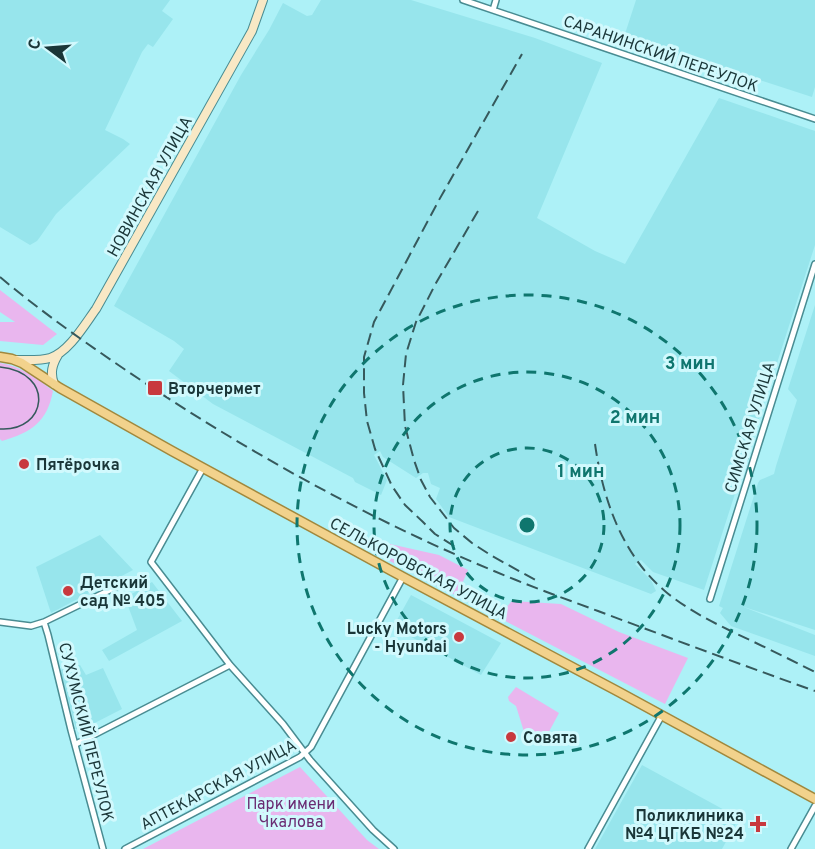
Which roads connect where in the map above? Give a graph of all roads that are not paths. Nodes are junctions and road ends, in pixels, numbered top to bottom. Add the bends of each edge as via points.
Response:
1 (263, 0) edge
2 (463, 0) edge
3 (496, 0) edge
4 (493, 10) junction
5 (815, 119) edge
6 (815, 264) edge
7 (59, 353) junction
8 (0, 357) edge
9 (12, 359) junction
10 (54, 384) junction
11 (202, 468) junction
12 (404, 578) junction
13 (116, 587) dead end
14 (710, 599) dead end
15 (0, 622) edge
16 (44, 622) junction
17 (230, 665) junction
18 (662, 715) junction
19 (76, 744) junction
20 (306, 752) junction
21 (815, 799) edge
22 (815, 806) edge
23 (103, 849) edge
24 (125, 849) edge
25 (394, 849) edge
26 (588, 849) edge
27 (791, 849) edge

1 - 7 main road, НОВИНСКАЯ УЛИЦА via 252,31 96,309
2 - 4 street, САРАНИНСКИЙ ПЕРЕУЛОК
3 - 4 street
4 - 5 street, САРАНИНСКИЙ ПЕРЕУЛОК
6 - 14 street, СИМСКАЯ УЛИЦА
7 - 9 main road via 49,358
7 - 10 main road via 52,368
8 - 9 main road, СЕЛЬКОРОВСКАЯ УЛИЦА
9 - 10 main road, СЕЛЬКОРОВСКАЯ УЛИЦА
10 - 11 main road, СЕЛЬКОРОВСКАЯ УЛИЦА
11 - 12 main road, СЕЛЬКОРОВСКАЯ УЛИЦА
11 - 17 street via 151,562
12 - 18 main road, СЕЛЬКОРОВСКАЯ УЛИЦА
12 - 20 street, АПТЕКАРСКАЯ УЛИЦА
13 - 16 street
15 - 16 street via 31,626
16 - 19 street, СУХУМСКИЙ ПЕРЕУЛОК
17 - 19 street
17 - 20 street
18 - 21 main road, СЕЛЬКОРОВСКАЯ УЛИЦА
18 - 26 street
19 - 23 street, СУХУМСКИЙ ПЕРЕУЛОК
20 - 24 street, АПТЕКАРСКАЯ УЛИЦА
20 - 25 street
22 - 27 street

